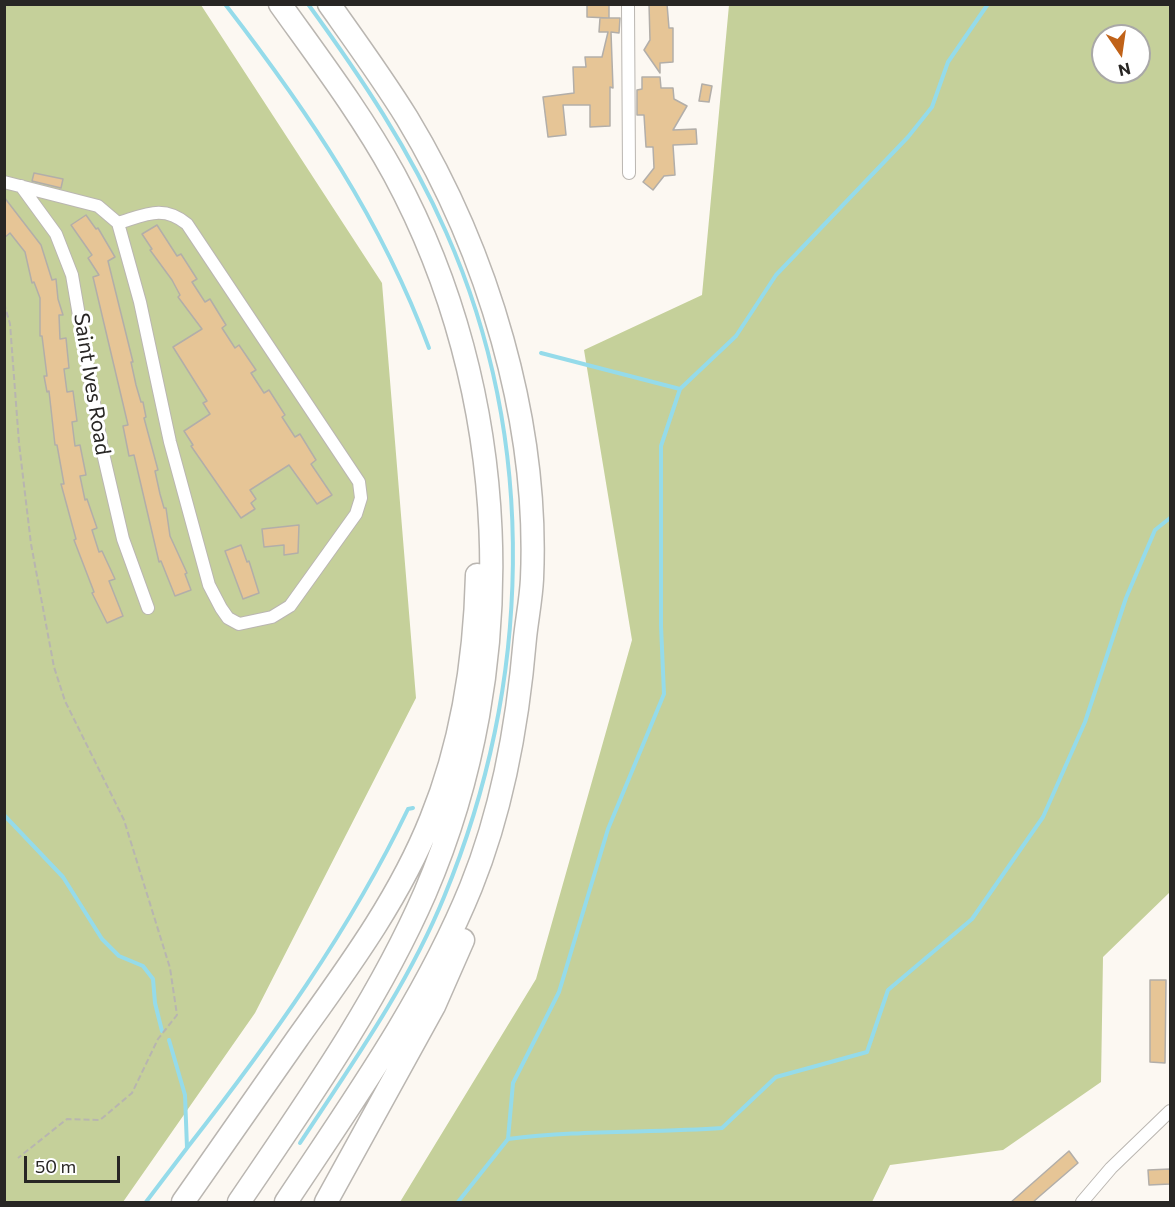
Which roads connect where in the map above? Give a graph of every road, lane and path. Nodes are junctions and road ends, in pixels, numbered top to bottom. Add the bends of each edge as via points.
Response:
1 (280, 4) edge
2 (329, 4) edge
3 (628, 4) edge
4 (630, 173) dead end
5 (4, 182) edge
6 (21, 186) junction
7 (118, 223) junction
8 (4, 303) edge
9 (474, 393) junction
10 (148, 608) dead end
11 (520, 707) junction
12 (1170, 1112) edge
13 (18, 1158) dead end
14 (183, 1203) edge
15 (239, 1203) edge
16 (286, 1203) edge
17 (326, 1203) edge
18 (1082, 1203) edge

1 - 9 highway via 346,96 394,174 433,259
2 - 11 highway via 407,118 437,172 472,249 499,331 522,440 531,520 532,580
3 - 4 street
5 - 6 street
6 - 7 street via 98,206
6 - 10 street, Saint Ives Road via 56,234 72,275 102,449 123,539
7 - 7 street via 158,211 177,215 187,224 359,482 361,498 356,514 290,606 272,617 239,624 228,618 209,585
8 - 13 path via 10,324 31,544 54,667 65,701 124,820 170,968 177,1015 158,1039 132,1093 100,1120 67,1119
9 - 14 highway via 478,516 471,652 450,766 431,819 380,920 353,962
9 - 15 highway via 490,500 490,616 480,704 461,792 425,893 361,1016
11 - 16 highway via 493,820 472,885 437,961
11 - 17 highway via 511,798 464,938 435,1006
12 - 18 street via 1111,1168

